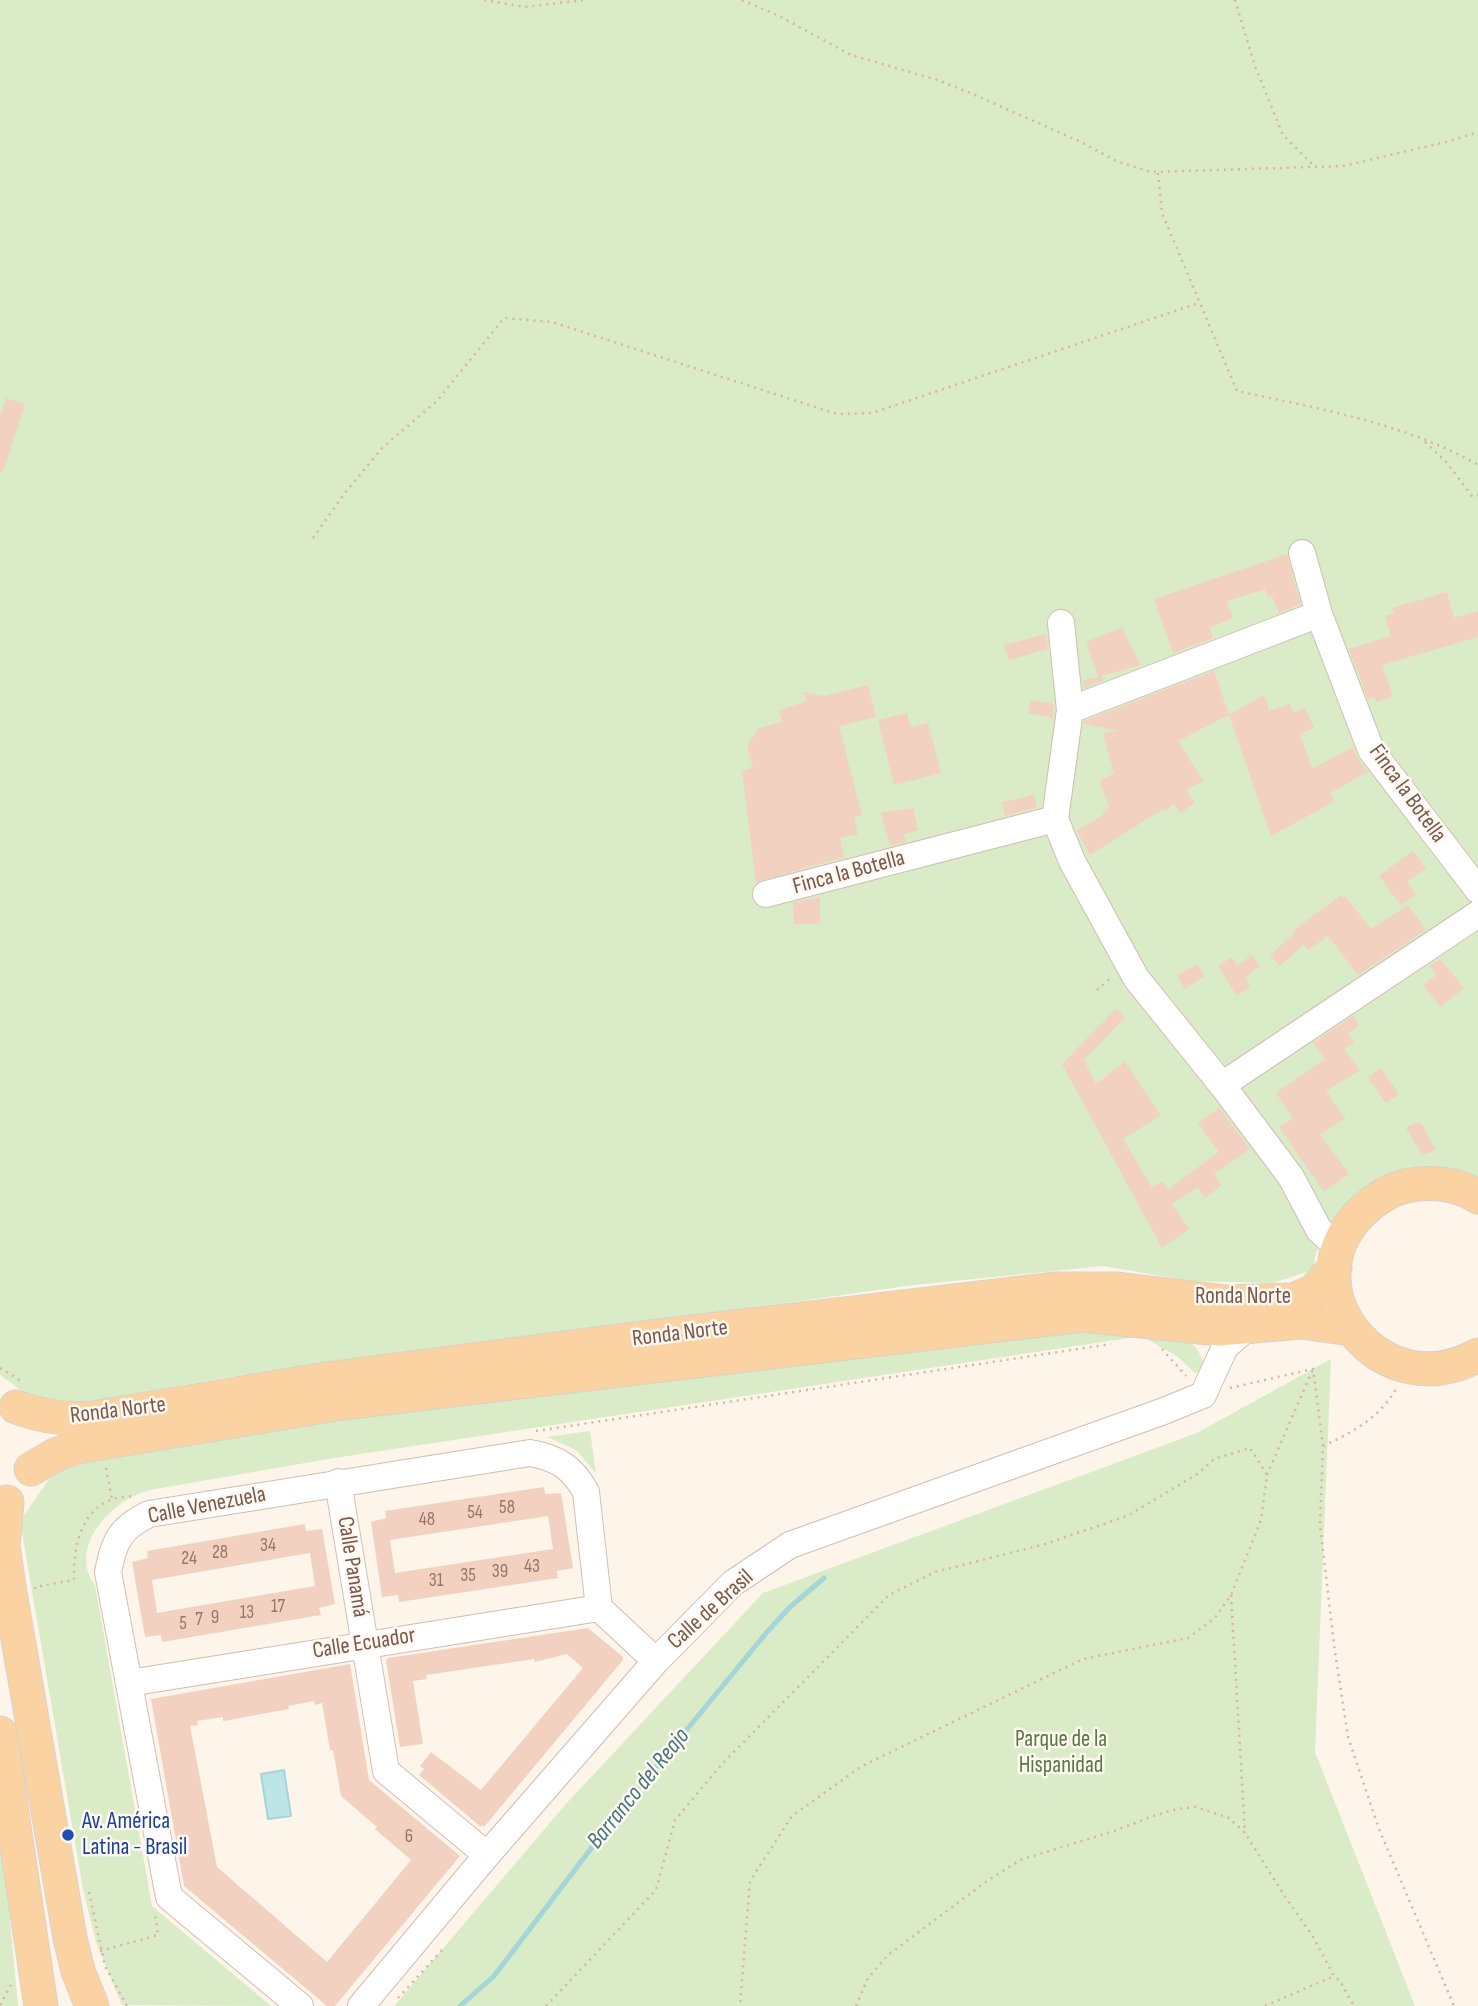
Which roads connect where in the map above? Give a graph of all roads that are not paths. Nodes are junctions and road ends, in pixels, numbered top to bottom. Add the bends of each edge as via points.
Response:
1 (1303, 553) dead end
2 (1319, 614) junction
3 (1061, 623) dead end
4 (1070, 710) junction
5 (1055, 819) junction
6 (1478, 890) edge
7 (766, 894) dead end
8 (1478, 914) edge
9 (1223, 1085) junction
10 (1477, 1193) edge
11 (1337, 1258) junction
12 (1185, 1326) junction
13 (1248, 1327) junction
14 (1351, 1329) junction
15 (1478, 1355) edge
16 (1214, 1368) junction
17 (8, 1402) edge
18 (31, 1469) junction
19 (338, 1482) junction
20 (4, 1504) edge
21 (599, 1608) junction
22 (365, 1644) junction
23 (656, 1661) junction
24 (129, 1682) junction
25 (0, 1733) edge
26 (487, 1855) junction
27 (36, 2000) edge
28 (92, 2006) edge
29 (300, 2006) edge
30 (361, 2006) edge

1 - 2 street, Finca la Botella
2 - 4 street
2 - 6 street, Finca la Botella via 1371,750
3 - 4 street
4 - 5 street
5 - 7 street, Finca la Botella
5 - 9 street via 1072,861 1136,978
8 - 9 street
9 - 11 street via 1291,1177
10 - 11 main road, Ronda Norte via 1448,1184 1420,1183 1394,1189 1370,1203 1351,1224
11 - 14 main road via 1336,1293
11 - 17 main road, Ronda Norte via 1314,1291 1294,1300 1224,1302 1115,1289 1056,1289 327,1379 93,1418 43,1417
12 - 13 main road, Ronda Norte
12 - 16 street via 1204,1345
12 - 18 main road, Ronda Norte via 1082,1315 342,1402 76,1447
13 - 14 main road, Ronda Norte via 1301,1322
13 - 16 street via 1225,1347
14 - 15 main road via 1377,1354 1412,1368 1449,1367
16 - 23 street, Calle de Brasil via 1203,1395 790,1545 733,1583
17 - 18 main road via 26,1420 32,1436
18 - 20 main road via 26,1482
19 - 21 street, Calle Venezuela via 530,1453 564,1463 586,1492
19 - 22 street, Calle Panamá
19 - 24 street, Calle Venezuela via 149,1514 131,1523 118,1536 108,1572
20 - 28 main road via 5,1557 88,1954
21 - 22 street, Calle Ecuador
21 - 23 street
22 - 24 street, Calle Ecuador
22 - 26 street, Calle Panamá via 386,1771
23 - 26 street, Calle de Brasil
24 - 29 street, Calle Venezuela via 169,1897
25 - 27 main road
26 - 30 street, Calle de Brasil

